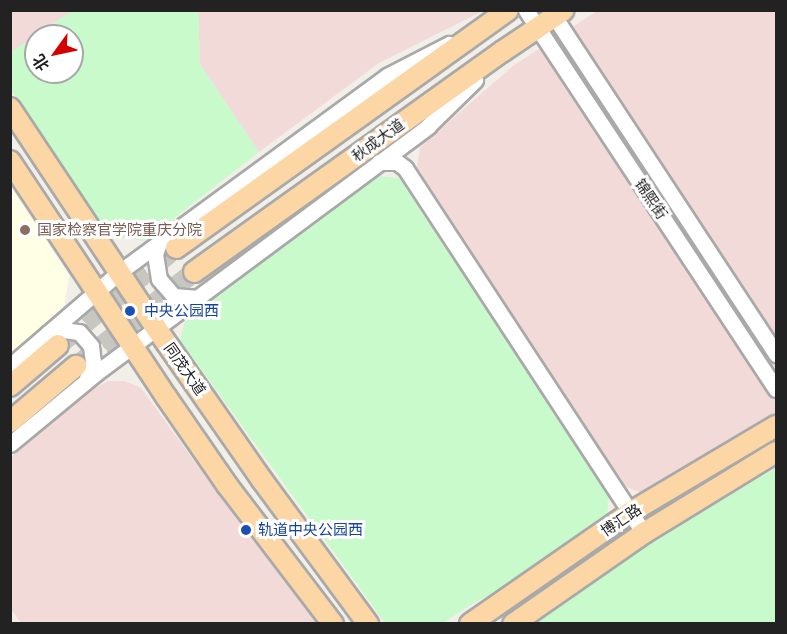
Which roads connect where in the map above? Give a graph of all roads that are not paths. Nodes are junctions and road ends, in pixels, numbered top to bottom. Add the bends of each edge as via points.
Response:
1 (508, 10) edge
2 (526, 10) edge
3 (556, 13) edge
4 (537, 28) junction
5 (503, 51) junction
6 (10, 108) edge
7 (10, 161) edge
8 (378, 162) junction
9 (167, 246) junction
10 (194, 272) tunnel mouth
11 (118, 273) junction
12 (94, 291) junction
13 (198, 298) junction
14 (156, 328) junction
15 (53, 339) junction
16 (132, 346) junction
17 (777, 354) edge
18 (10, 366) edge
19 (81, 373) junction
20 (10, 386) edge
21 (777, 388) edge
22 (10, 423) edge
23 (777, 426) edge
24 (10, 444) edge
25 (777, 452) edge
26 (631, 512) junction
27 (644, 533) junction
28 (333, 624) edge
29 (368, 624) edge
30 (470, 624) edge
31 (513, 624) edge

1 - 9 main road, 秋成大道
2 - 4 street, 锦熙街
3 - 4 main road, 秋成大道
3 - 17 street, 锦熙街
4 - 5 main road, 秋成大道
4 - 21 street, 锦熙街
5 - 8 street via 428,126
5 - 10 main road, 秋成大道
6 - 11 main road, 同茂大道
7 - 12 main road, 同茂大道
8 - 13 street
8 - 26 street via 390,160 405,168
9 - 11 street
9 - 13 street via 155,254 159,279 174,296
11 - 12 street
11 - 14 main road, 同茂大道
12 - 15 street
12 - 16 main road, 同茂大道
13 - 14 street
14 - 16 street
14 - 29 main road, 同茂大道
15 - 18 street
15 - 19 street via 64,330 79,332 91,346 93,362
15 - 20 main road
16 - 19 street
16 - 28 main road, 同茂大道 via 227,484
19 - 22 main road
19 - 24 street
23 - 26 main road, 博汇路
25 - 27 main road, 博汇路
26 - 27 street
26 - 30 main road, 博汇路
27 - 31 main road, 博汇路

